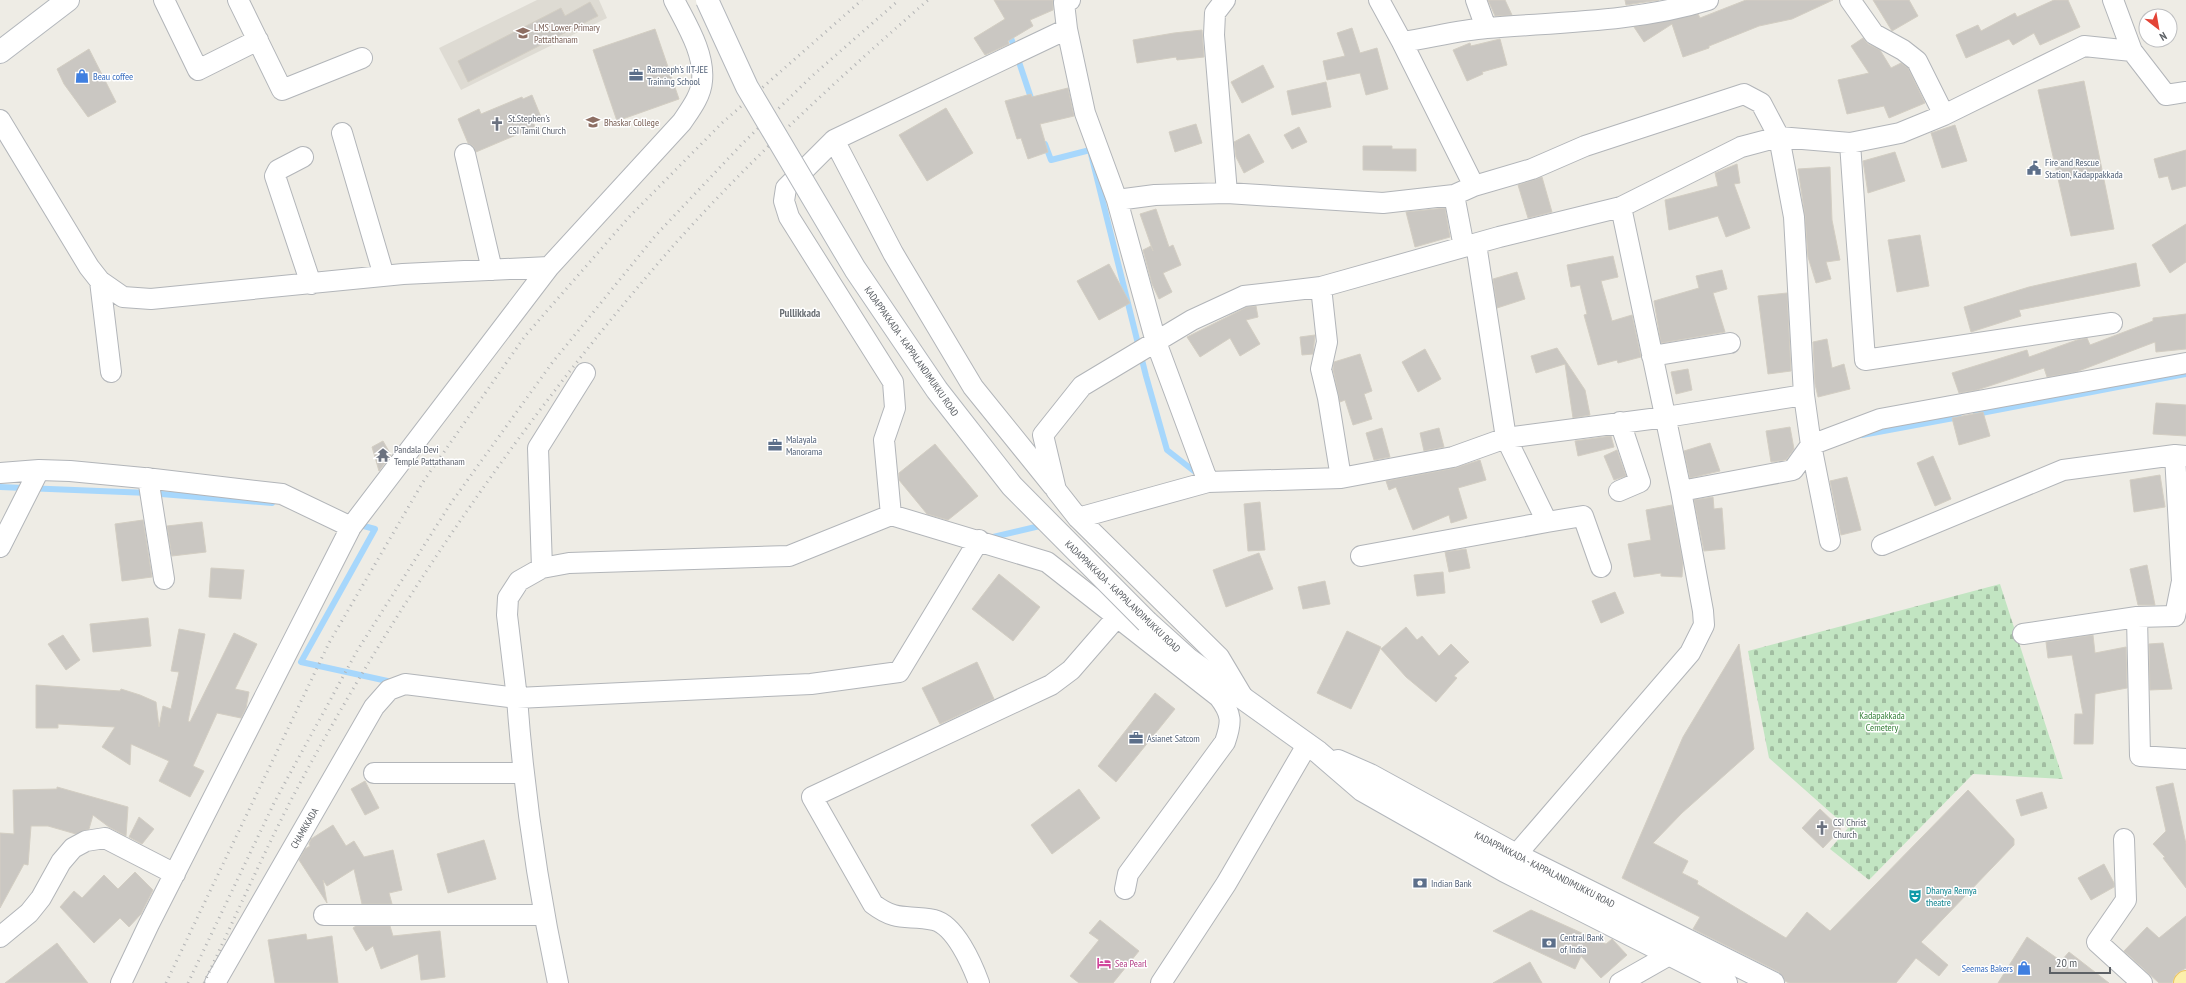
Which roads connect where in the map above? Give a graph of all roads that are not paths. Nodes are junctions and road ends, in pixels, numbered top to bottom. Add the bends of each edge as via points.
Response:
1 (68, 0) edge
2 (164, 0) edge
3 (238, 0) edge
4 (674, 0) edge
5 (707, 0) edge
6 (1070, 0) edge
7 (1225, 0) edge
8 (1379, 0) edge
9 (1476, 0) edge
10 (1850, 0) edge
11 (2113, 0) edge
12 (1704, 1) edge
13 (1486, 28) junction
14 (1067, 29) junction
15 (258, 40) junction
16 (1402, 42) junction
17 (2132, 51) junction
18 (0, 52) edge
19 (362, 58) dead end
20 (2186, 92) edge
21 (1944, 115) junction
22 (0, 120) edge
23 (342, 133) dead end
24 (1779, 137) junction
25 (834, 140) junction
26 (1850, 143) junction
27 (465, 154) dead end
28 (303, 157) dead end
29 (1474, 186) junction
30 (1227, 193) junction
31 (1454, 195) junction
32 (1118, 200) junction
33 (1621, 207) junction
34 (1470, 245) junction
35 (549, 268) junction
36 (492, 270) junction
37 (384, 276) junction
38 (100, 281) junction
39 (311, 284) junction
40 (1321, 287) junction
41 (2112, 323) dead end
42 (1156, 342) junction
43 (1730, 343) dead end
44 (1652, 356) junction
45 (2186, 363) edge
46 (111, 372) dead end
47 (586, 373) dead end
48 (1804, 395) junction
49 (1666, 417) junction
50 (1620, 422) junction
51 (1506, 438) junction
52 (1810, 445) junction
53 (2180, 456) edge
54 (39, 470) junction
55 (0, 473) edge
56 (148, 478) junction
57 (1341, 478) junction
58 (1208, 482) junction
59 (1056, 490) junction
60 (1619, 491) dead end
61 (1681, 491) junction
62 (891, 515) junction
63 (1078, 518) junction
64 (1547, 522) junction
65 (351, 527) junction
66 (979, 540) junction
67 (1830, 540) dead end
68 (1882, 545) dead end
69 (0, 547) edge
70 (1361, 556) dead end
71 (1601, 567) dead end
72 (542, 568) junction
73 (164, 579) dead end
74 (2184, 581) edge
75 (1117, 617) junction
76 (2137, 617) junction
77 (2023, 634) dead end
78 (517, 698) junction
79 (1251, 704) junction
80 (1230, 719) junction
81 (1313, 749) junction
82 (2186, 759) edge
83 (374, 773) dead end
84 (523, 773) junction
85 (2124, 838) dead end
86 (1516, 855) junction
87 (175, 874) junction
88 (1125, 889) dead end
89 (324, 915) dead end
90 (543, 915) junction
91 (0, 937) edge
92 (1671, 954) junction
93 (121, 983) edge
94 (215, 983) edge
95 (558, 983) edge
96 (979, 983) edge
97 (1161, 983) edge
98 (1620, 983) edge
99 (1726, 983) edge
100 (1773, 983) edge
101 (2142, 983) edge

1 - 18 main road
2 - 15 street via 198,70
3 - 15 street
4 - 35 street via 699,52 702,81 696,100 682,122
5 - 79 main road, KADAPPAKKADA - KAPPALANDIMUKKU ROAD, bridge via 751,94 855,269 937,390 1012,486 1147,622 1188,659
6 - 14 street via 1064,3
7 - 30 street via 1215,13 1214,35
8 - 16 street
9 - 13 street
10 - 21 street via 1874,34 1917,61
11 - 17 street
12 - 13 street via 1661,12
13 - 16 street
14 - 25 street
14 - 32 street via 1085,113
15 - 19 street via 282,90
16 - 29 street
17 - 20 street via 2166,94
17 - 21 street via 2084,46
21 - 26 street via 1900,133
22 - 38 street
23 - 37 street
24 - 26 street
24 - 29 street via 1761,103 1744,94 1584,146 1532,169
24 - 33 street via 1742,147
24 - 48 street via 1794,216
25 - 59 street via 893,253 973,387
25 - 62 street via 786,188 784,201 789,217 893,382 895,408 884,440
26 - 41 street via 1866,360
27 - 36 street
28 - 39 street via 278,170 275,176
29 - 31 street
30 - 31 street via 1383,203
30 - 32 street via 1155,195
31 - 34 street
32 - 42 street
33 - 34 street
33 - 44 street
34 - 40 street
34 - 51 street
35 - 36 street
35 - 65 street
36 - 37 street
37 - 39 street
38 - 39 street via 123,297 151,299
38 - 46 street
40 - 42 street via 1244,296 1192,320
40 - 57 street via 1327,342 1321,369
42 - 58 street
42 - 59 street via 1082,386 1043,435
43 - 44 street
44 - 49 street
45 - 52 street via 1880,419
47 - 72 street via 538,448
48 - 49 street
48 - 52 street
49 - 50 street
49 - 61 street
50 - 51 street
50 - 60 street via 1640,482
51 - 57 street via 1453,457
51 - 64 street
52 - 61 street via 1793,470
52 - 67 street
53 - 68 street via 2062,470
53 - 74 street
54 - 55 street
54 - 56 street
54 - 69 street
56 - 65 street via 282,494
56 - 73 street
57 - 58 street
58 - 63 street
59 - 63 street
61 - 86 street via 1704,624 1690,653
62 - 66 street
62 - 72 street via 790,556 569,563
63 - 79 street via 1220,657
64 - 70 street
64 - 71 street via 1583,516
65 - 87 street
66 - 75 street via 1047,562
66 - 78 street via 899,672 812,684
72 - 78 street via 519,581 508,598 507,615
74 - 76 street via 2175,616
75 - 80 street via 1219,697 1229,710
75 - 96 street via 1071,670 1051,685 812,797 873,904 886,914 935,920 951,930 974,969
76 - 77 street
76 - 82 street via 2140,756
78 - 84 street
78 - 94 street, CHAMKKADA via 405,684 389,690 374,706
79 - 80 street
79 - 81 main road, KADAPPAKKADA - KAPPALANDIMUKKU ROAD
80 - 88 street via 1225,742 1128,874
81 - 86 main road, KADAPPAKKADA - KAPPALANDIMUKKU ROAD via 1370,775
81 - 92 main road, KADAPPAKKADA - KAPPALANDIMUKKU ROAD via 1362,790 1505,871
81 - 97 street
83 - 84 street
84 - 90 street
85 - 101 street via 2126,900 2097,942
86 - 100 main road, KADAPPAKKADA - KAPPALANDIMUKKU ROAD
87 - 91 street via 104,838 86,841 73,848 29,913
87 - 93 street
89 - 90 street
90 - 95 street
92 - 98 street
92 - 99 main road, KADAPPAKKADA - KAPPALANDIMUKKU ROAD

